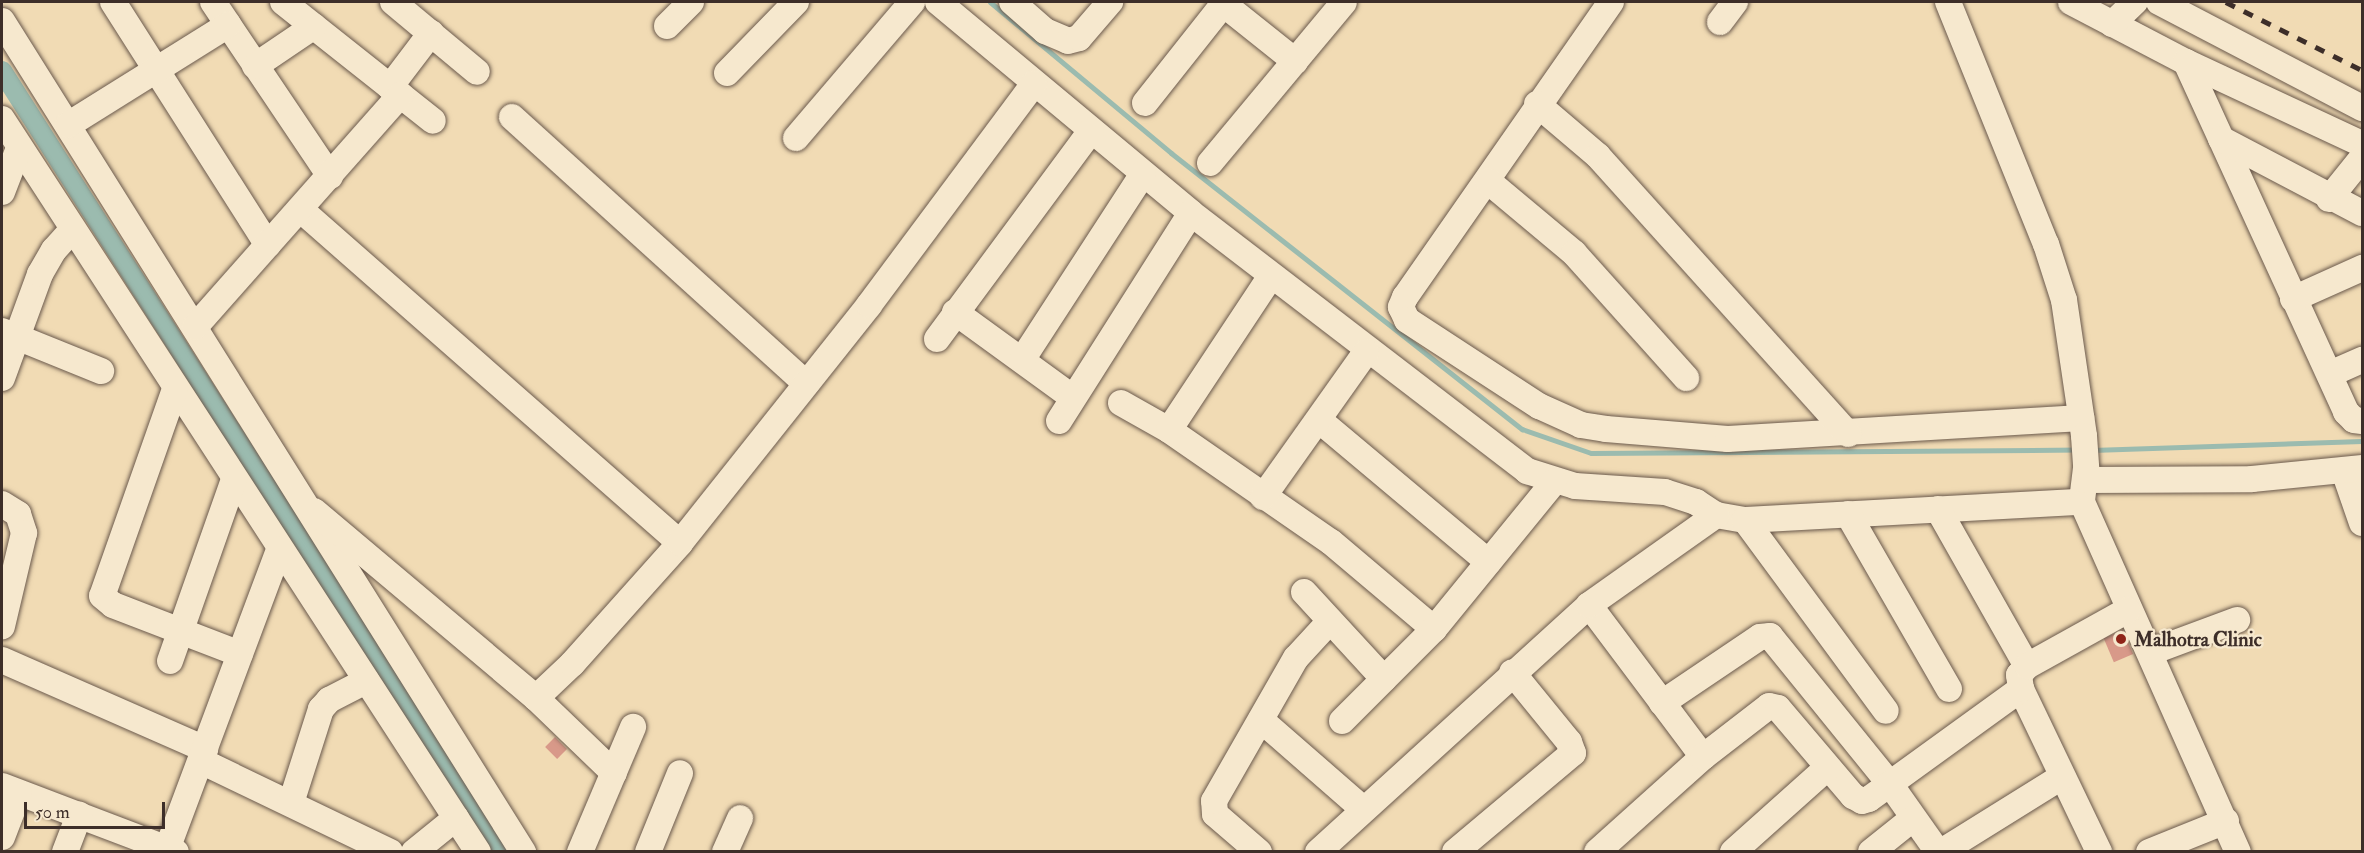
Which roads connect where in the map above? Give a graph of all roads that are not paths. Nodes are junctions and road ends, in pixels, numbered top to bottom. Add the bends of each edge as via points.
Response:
1 (113, 2) edge
2 (213, 2) edge
3 (283, 2) edge
4 (393, 2) edge
5 (691, 2) edge
6 (796, 2) edge
7 (912, 2) edge
8 (938, 2) edge
9 (1012, 2) edge
10 (1110, 2) edge
11 (1223, 2) edge
12 (1344, 2) edge
13 (1611, 2) edge
14 (1735, 2) edge
15 (1948, 2) edge
16 (2071, 2) edge
17 (2135, 2) edge
18 (2159, 2) edge
19 (2, 21) edge
20 (1720, 22) dead end
21 (2112, 24) junction
22 (228, 25) junction
23 (314, 26) junction
24 (667, 26) dead end
25 (430, 33) junction
26 (1295, 61) junction
27 (2186, 62) junction
28 (255, 66) junction
29 (155, 69) junction
30 (477, 72) dead end
31 (727, 74) dead end
32 (1034, 84) junction
33 (395, 91) junction
34 (1145, 103) dead end
35 (1537, 104) junction
36 (2362, 108) edge
37 (512, 117) dead end
38 (2, 119) edge
39 (433, 121) dead end
40 (68, 125) junction
41 (1091, 131) junction
42 (796, 138) dead end
43 (2222, 139) junction
44 (2362, 144) edge
45 (19, 148) junction
46 (2362, 158) edge
47 (1210, 164) dead end
48 (1143, 174) junction
49 (330, 176) junction
50 (1488, 181) junction
51 (2, 192) edge
52 (2329, 199) junction
53 (300, 209) junction
54 (1191, 213) junction
55 (2362, 213) edge
56 (72, 230) junction
57 (268, 245) junction
58 (2362, 268) edge
59 (1271, 276) junction
60 (2293, 299) junction
61 (955, 312) junction
62 (195, 327) junction
63 (9, 334) edge
64 (937, 339) dead end
65 (1366, 352) junction
66 (1022, 360) junction
67 (2362, 360) edge
68 (101, 371) dead end
69 (2330, 374) junction
70 (2, 378) edge
71 (1686, 378) dead end
72 (806, 384) junction
73 (175, 389) junction
74 (1072, 397) junction
75 (1121, 404) dead end
76 (1319, 420) junction
77 (1059, 421) dead end
78 (2362, 421) edge
79 (2082, 427) junction
80 (1169, 430) junction
81 (1848, 434) junction
82 (2354, 469) edge
83 (234, 479) junction
84 (1554, 482) junction
85 (2084, 484) junction
86 (1263, 497) junction
87 (300, 499) junction
88 (2, 504) edge
89 (1938, 509) junction
90 (1848, 514) junction
91 (1716, 515) junction
92 (1745, 520) junction
93 (2362, 523) edge
94 (680, 543) junction
95 (279, 549) junction
96 (1488, 562) junction
97 (1304, 592) dead end
98 (1589, 605) junction
99 (2128, 609) junction
100 (2237, 620) dead end
101 (1330, 621) junction
102 (2, 626) edge
103 (1434, 628) junction
104 (180, 632) junction
105 (2151, 652) junction
106 (240, 654) junction
107 (2, 660) edge
108 (170, 661) dead end
109 (1512, 672) junction
110 (2024, 677) junction
111 (1384, 679) junction
112 (366, 681) junction
113 (1949, 689) dead end
114 (536, 698) junction
115 (1662, 703) junction
116 (1886, 711) dead end
117 (1261, 720) junction
118 (1342, 721) dead end
119 (633, 727) dead end
120 (203, 755) junction
121 (1703, 757) junction
122 (1827, 768) junction
123 (614, 773) junction
124 (680, 773) dead end
125 (2060, 778) junction
126 (1890, 784) junction
127 (10, 789) edge
128 (291, 803) junction
129 (1362, 808) junction
130 (79, 815) junction
131 (456, 818) junction
132 (740, 818) dead end
133 (1912, 819) junction
134 (2226, 821) junction
135 (2, 837) edge
136 (170, 851) edge
137 (65, 852) edge
138 (390, 852) edge
139 (414, 852) edge
140 (478, 852) edge
141 (523, 852) edge
142 (580, 852) edge
143 (648, 852) edge
144 (725, 852) edge
145 (1259, 852) edge
146 (1318, 852) edge
147 (1455, 852) edge
148 (1598, 852) edge
149 (1733, 852) edge
150 (1871, 852) edge
151 (1939, 852) edge
152 (2099, 852) edge
153 (2149, 852) edge
154 (2238, 852) edge

1 - 29 street
2 - 22 street
3 - 23 street
4 - 25 street
5 - 24 street
6 - 31 street
7 - 42 street
8 - 32 street
9 - 10 street via 1045,32 1068,41 1079,38
11 - 26 street
11 - 34 street
12 - 26 street
13 - 35 street
14 - 20 street
15 - 79 street via 2064,300
16 - 21 street
17 - 21 street
18 - 36 street
19 - 40 street
21 - 27 street
22 - 28 street
22 - 29 street
23 - 28 street
23 - 33 street
25 - 30 street
25 - 33 street
26 - 47 street
27 - 43 street
27 - 44 street
28 - 49 street
29 - 40 street
29 - 57 street
32 - 41 street
32 - 72 street
33 - 39 street
33 - 49 street
35 - 50 street
35 - 81 street via 1598,156
37 - 72 street
38 - 45 street
40 - 62 street
41 - 48 street
41 - 61 street
43 - 52 street
43 - 60 street
45 - 51 street
45 - 56 street
46 - 52 street
48 - 54 street
48 - 66 street
49 - 53 street
50 - 71 street via 1560,240
50 - 81 street via 1402,302 1402,314 1407,320 1539,406 1581,424 1728,439
52 - 55 street
53 - 57 street
53 - 94 street
54 - 59 street
54 - 74 street
56 - 63 street via 47,261
56 - 73 street
57 - 62 street
58 - 60 street
59 - 65 street
59 - 80 street
60 - 69 street
61 - 64 street
61 - 66 street
62 - 87 street
63 - 68 street
63 - 70 street
65 - 76 street
65 - 84 street via 1509,461
66 - 74 street
67 - 69 street
69 - 78 street via 2349,417
72 - 94 street
73 - 83 street
73 - 104 street via 102,591 113,605
74 - 77 street
75 - 80 street
76 - 86 street
76 - 96 street
79 - 81 street
79 - 85 street
80 - 86 street
82 - 85 street via 2252,478
82 - 93 street
83 - 95 street
83 - 104 street
84 - 91 street via 1665,492 1696,502
84 - 96 street
85 - 89 street
85 - 99 street
86 - 103 street via 1331,542
87 - 114 street
87 - 141 street
88 - 102 street via 18,514 24,533
89 - 90 street
89 - 110 street
90 - 92 street
90 - 113 street
91 - 92 street
91 - 98 street
92 - 116 street
94 - 114 street via 572,664
95 - 106 street
95 - 112 street
96 - 103 street
97 - 101 street
98 - 109 street
98 - 115 street
99 - 105 street
99 - 110 street
100 - 105 street
101 - 111 street
101 - 117 street via 1296,658
103 - 111 street
104 - 106 street
104 - 108 street
105 - 134 street
106 - 120 street
107 - 120 street
109 - 129 street
109 - 147 street via 1569,742 1573,753
110 - 125 street
110 - 126 street
111 - 118 street
112 - 128 street via 329,700 321,709
112 - 131 street
114 - 123 street
115 - 121 street
115 - 126 street via 1760,637 1770,636
117 - 129 street
117 - 145 street via 1213,809
119 - 123 street
120 - 128 street
120 - 136 street
121 - 122 street via 1773,705
121 - 148 street
122 - 126 street via 1857,800 1869,799
122 - 149 street
123 - 142 street
124 - 143 street
125 - 151 street
125 - 152 street
126 - 133 street
127 - 130 street
127 - 135 street
128 - 138 street
129 - 146 street
130 - 136 street
130 - 137 street
131 - 139 street
131 - 140 street
132 - 144 street
133 - 150 street
133 - 151 street
134 - 153 street
134 - 154 street

